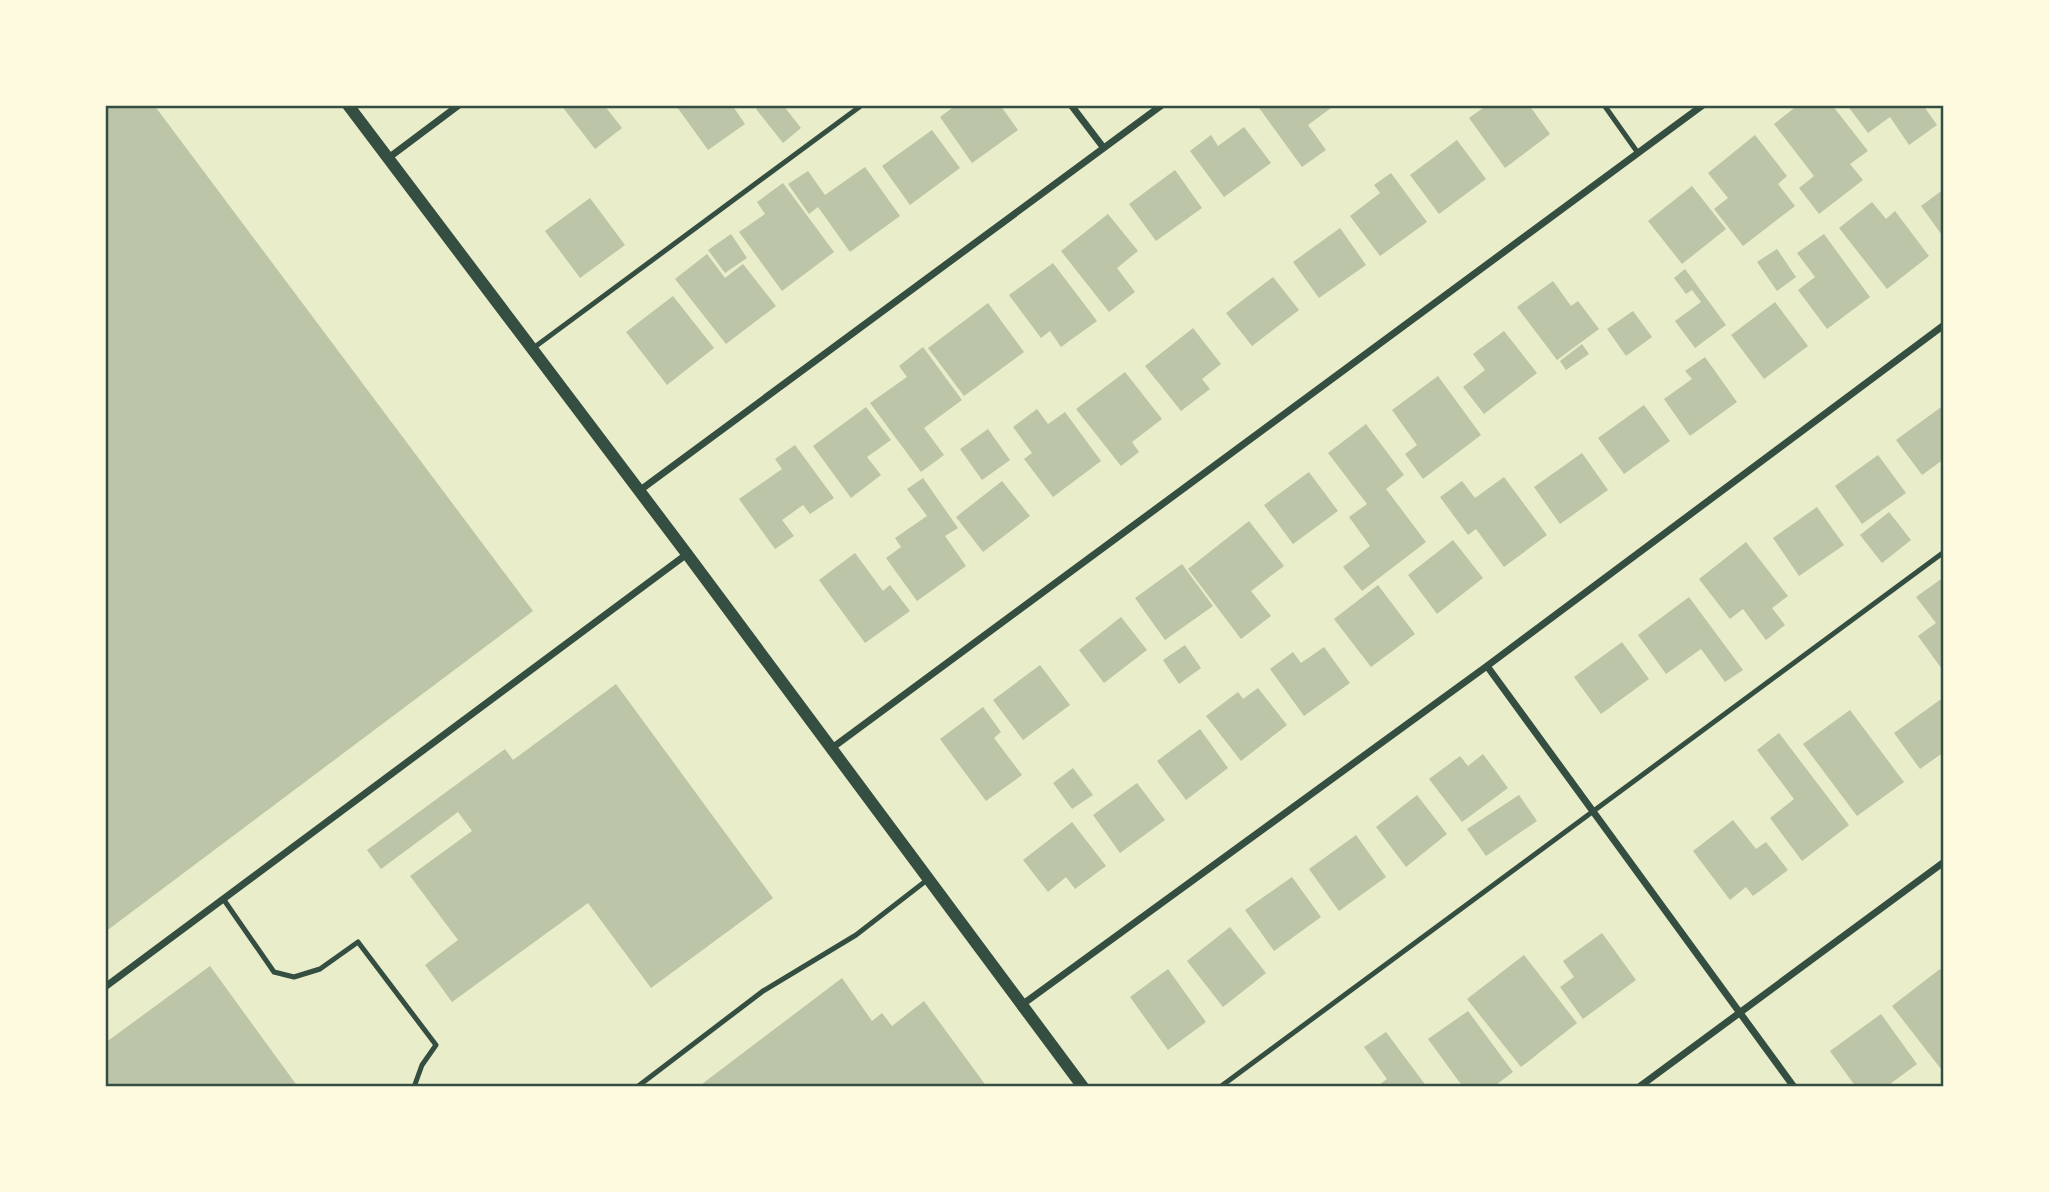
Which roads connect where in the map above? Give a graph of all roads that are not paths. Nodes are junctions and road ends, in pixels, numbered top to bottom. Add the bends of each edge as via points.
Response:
1 (348, 105) edge
2 (459, 105) edge
3 (862, 105) edge
4 (1072, 105) edge
5 (1162, 105) edge
6 (1604, 105) edge
7 (1703, 105) edge
8 (1103, 147) junction
9 (1638, 153) junction
10 (387, 159) junction
11 (1944, 325) edge
12 (532, 349) junction
13 (639, 491) junction
14 (1944, 552) edge
15 (687, 554) junction
16 (1487, 666) junction
17 (832, 748) junction
18 (1592, 811) junction
19 (1944, 862) edge
20 (929, 878) junction
21 (224, 900) junction
22 (105, 987) edge
23 (1023, 1004) junction
24 (1740, 1012) junction
25 (414, 1087) edge
26 (638, 1087) edge
27 (1083, 1087) edge
28 (1220, 1087) edge
29 (1639, 1087) edge
30 (1794, 1087) edge

1 - 10 street
2 - 10 street
3 - 12 lane
4 - 8 street
5 - 8 street
6 - 9 lane
7 - 9 street
8 - 13 street
9 - 17 street
10 - 12 street
11 - 16 street
12 - 13 street
13 - 15 street
14 - 18 lane
15 - 17 street
15 - 21 street
16 - 18 street
16 - 23 street
17 - 20 street
18 - 24 street
18 - 28 lane
19 - 24 street
20 - 23 street
20 - 26 lane via 856,935 763,991
21 - 22 street
21 - 25 lane via 274,972 294,977 320,969 358,942 436,1045
23 - 27 street
24 - 29 street
24 - 30 street

